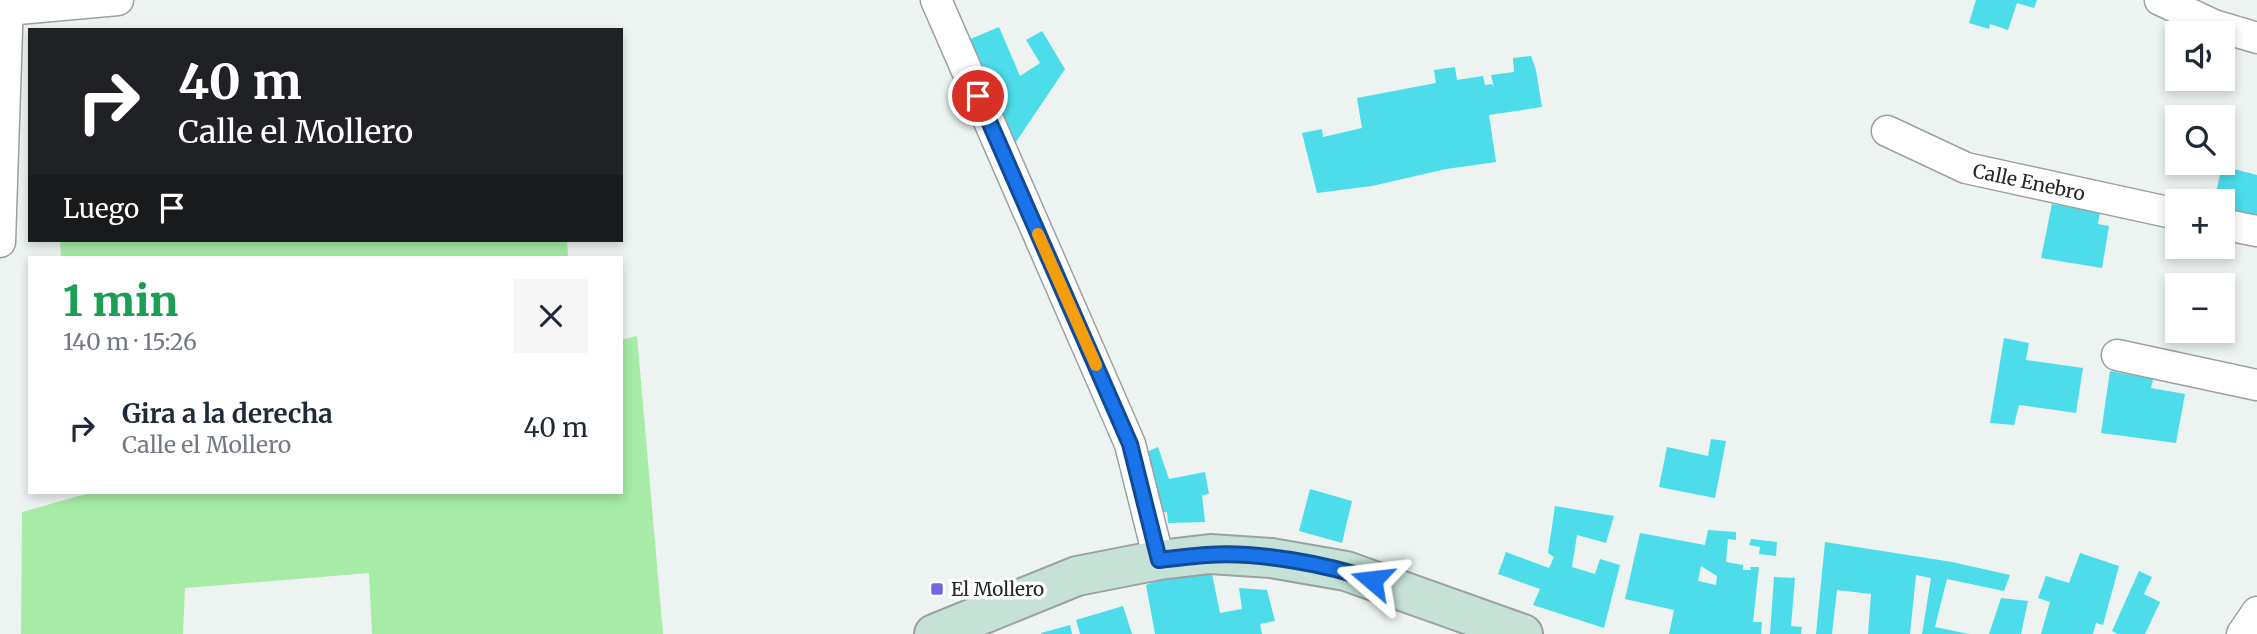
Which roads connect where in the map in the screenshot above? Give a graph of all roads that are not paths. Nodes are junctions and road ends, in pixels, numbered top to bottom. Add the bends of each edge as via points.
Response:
1 (118, 0) edge
2 (936, 0) edge
3 (2160, 0) edge
4 (8, 5) edge
5 (2257, 38) edge
6 (1887, 131) dead end
7 (2165, 211) edge
8 (2235, 227) edge
9 (2257, 231) edge
10 (0, 242) edge
11 (2117, 355) dead end
12 (2257, 385) edge
13 (1159, 560) junction
14 (2257, 612) edge
15 (934, 634) edge
16 (1523, 634) edge
17 (2242, 634) edge

1 - 4 street
2 - 13 street via 1130,444
3 - 5 street
4 - 10 street
6 - 7 street, Calle Enebro via 1966,168
8 - 9 street
11 - 12 street
13 - 15 main road via 1077,576
13 - 16 main road via 1210,554 1271,558 1346,571
14 - 17 street

